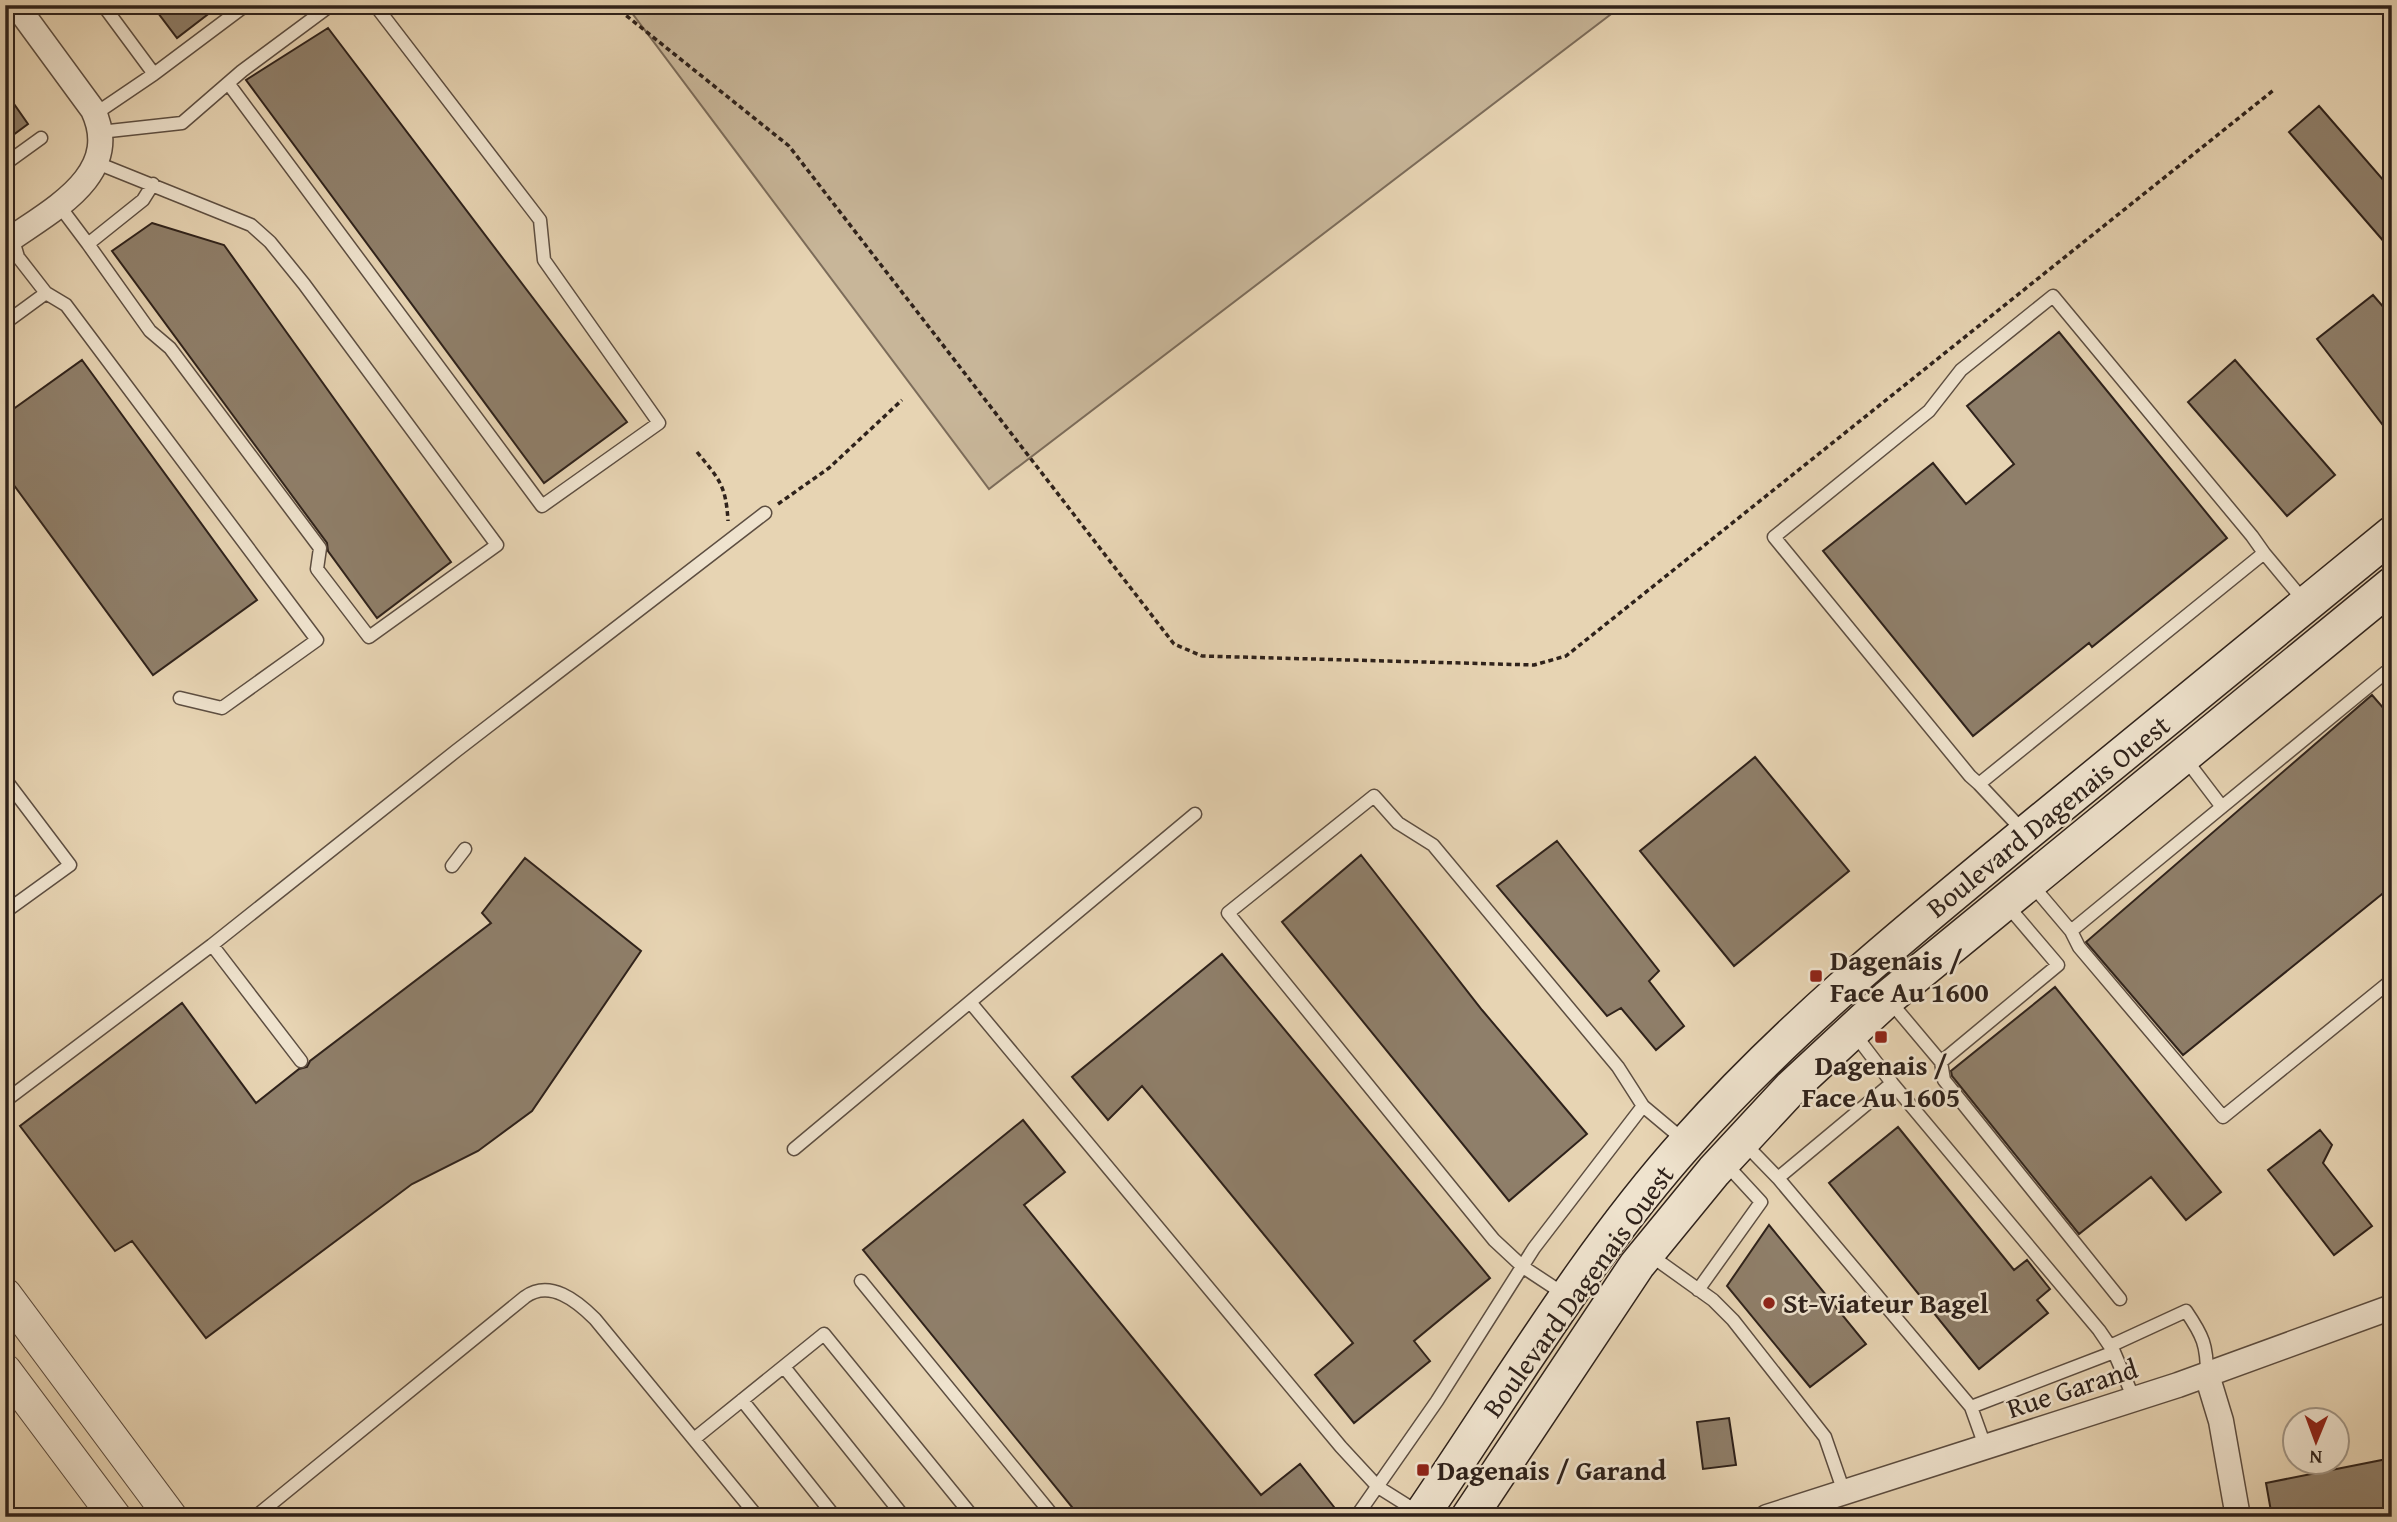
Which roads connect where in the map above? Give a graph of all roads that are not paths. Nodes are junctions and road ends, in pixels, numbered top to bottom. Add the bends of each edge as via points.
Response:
1 (16, 5) edge
2 (103, 5) edge
3 (246, 5) edge
4 (331, 5) edge
5 (375, 5) edge
6 (154, 75) junction
7 (229, 83) junction
8 (97, 123) junction
9 (41, 138) dead end
10 (97, 163) junction
11 (5, 164) edge
12 (153, 184) junction
13 (58, 204) junction
14 (8, 236) edge
15 (88, 244) junction
16 (46, 293) junction
17 (5, 323) edge
18 (765, 513) road end
19 (2386, 550) edge
20 (2264, 553) junction
21 (2392, 585) edge
22 (2306, 604) junction
23 (2392, 679) edge
24 (180, 698) dead end
25 (2183, 755) junction
26 (5, 779) edge
27 (1979, 784) junction
28 (2222, 807) junction
29 (1195, 814) dead end
30 (2026, 834) junction
31 (465, 849) dead end
32 (452, 866) dead end
33 (2017, 892) junction
34 (5, 912) edge
35 (2071, 931) junction
36 (212, 945) junction
37 (2392, 980) edge
38 (1888, 998) junction
39 (970, 1002) junction
40 (1852, 1030) junction
41 (301, 1061) dead end
42 (1941, 1062) junction
43 (1892, 1083) junction
44 (5, 1101) edge
45 (1643, 1106) junction
46 (1687, 1142) junction
47 (794, 1149) dead end
48 (1732, 1150) junction
49 (1778, 1178) junction
50 (1647, 1253) junction
51 (1523, 1267) junction
52 (861, 1282) dead end
53 (1698, 1290) junction
54 (5, 1294) edge
55 (1567, 1296) junction
56 (2120, 1299) dead end
57 (2392, 1307) edge
58 (2112, 1349) junction
59 (784, 1367) junction
60 (5, 1370) edge
61 (2207, 1375) junction
62 (2134, 1399) junction
63 (743, 1400) junction
64 (1971, 1407) junction
65 (694, 1439) junction
66 (1985, 1446) junction
67 (1378, 1487) junction
68 (1844, 1492) junction
69 (756, 1516) edge
70 (1422, 1516) edge
71 (115, 1517) edge
72 (171, 1517) edge
73 (255, 1517) edge
74 (835, 1517) edge
75 (904, 1517) edge
76 (973, 1517) edge
77 (1054, 1517) edge
78 (1356, 1517) edge
79 (1469, 1517) edge
80 (1767, 1517) edge
81 (2238, 1517) edge

1 - 8 street
2 - 6 lane
3 - 6 lane
4 - 7 lane
5 - 7 lane via 540,220 544,260 659,423 542,506
6 - 8 lane
7 - 8 lane via 182,123
8 - 10 street
9 - 11 lane
10 - 12 lane
10 - 13 street via 82,185
12 - 15 lane via 143,200
12 - 15 lane via 251,225 270,242 498,544 369,638 317,569 320,548
13 - 14 street
13 - 15 lane
14 - 16 lane
16 - 17 lane
16 - 24 lane via 66,305 317,640 222,708
18 - 36 lane
19 - 22 main road, Boulevard Dagenais Ouest
20 - 22 lane
20 - 27 lane
20 - 27 lane via 2053,296 1961,370 1929,411 1774,537
21 - 25 main road, Boulevard Dagenais Ouest
22 - 30 main road, Boulevard Dagenais Ouest
23 - 28 lane via 2386,672
25 - 28 lane
25 - 33 main road, Boulevard Dagenais Ouest
26 - 34 lane via 70,865
27 - 30 lane
28 - 35 lane
29 - 39 lane
30 - 46 main road, Boulevard Dagenais Ouest via 1811,1014
31 - 32 lane
33 - 35 lane
33 - 38 main road, Boulevard Dagenais Ouest
33 - 42 lane via 2058,965
35 - 37 lane via 2223,1117
36 - 41 lane
36 - 44 lane
38 - 40 main road, Boulevard Dagenais Ouest
38 - 42 lane
39 - 47 lane
39 - 67 lane
40 - 43 lane
40 - 48 main road, Boulevard Dagenais Ouest
42 - 56 lane via 1944,1080
43 - 49 lane
43 - 58 lane
45 - 46 lane
45 - 51 lane
45 - 51 lane via 1618,1067 1433,845 1398,823 1374,796 1228,913 1494,1240
46 - 55 main road, Boulevard Dagenais Ouest
48 - 49 lane
48 - 50 main road, Boulevard Dagenais Ouest
48 - 53 lane via 1761,1202
49 - 64 lane
50 - 53 lane
50 - 79 main road, Boulevard Dagenais Ouest
51 - 55 lane
51 - 67 lane
52 - 77 lane
53 - 68 lane via 1728,1314 1825,1437
54 - 72 street
55 - 70 main road, Boulevard Dagenais Ouest
57 - 61 street, Rue Garand
58 - 61 lane via 2186,1311 2207,1349
58 - 62 lane
58 - 64 lane
59 - 63 lane
59 - 75 lane
59 - 76 lane via 824,1334
60 - 71 street
61 - 62 street, Rue Garand
61 - 81 street via 2218,1407
62 - 66 street, Rue Garand
63 - 65 lane
63 - 74 lane
64 - 66 lane
65 - 69 lane
65 - 73 lane via 584,1308 554,1291 539,1290
66 - 68 street, Rue Garand
67 - 70 lane
67 - 78 lane
68 - 80 street, Rue Garand

